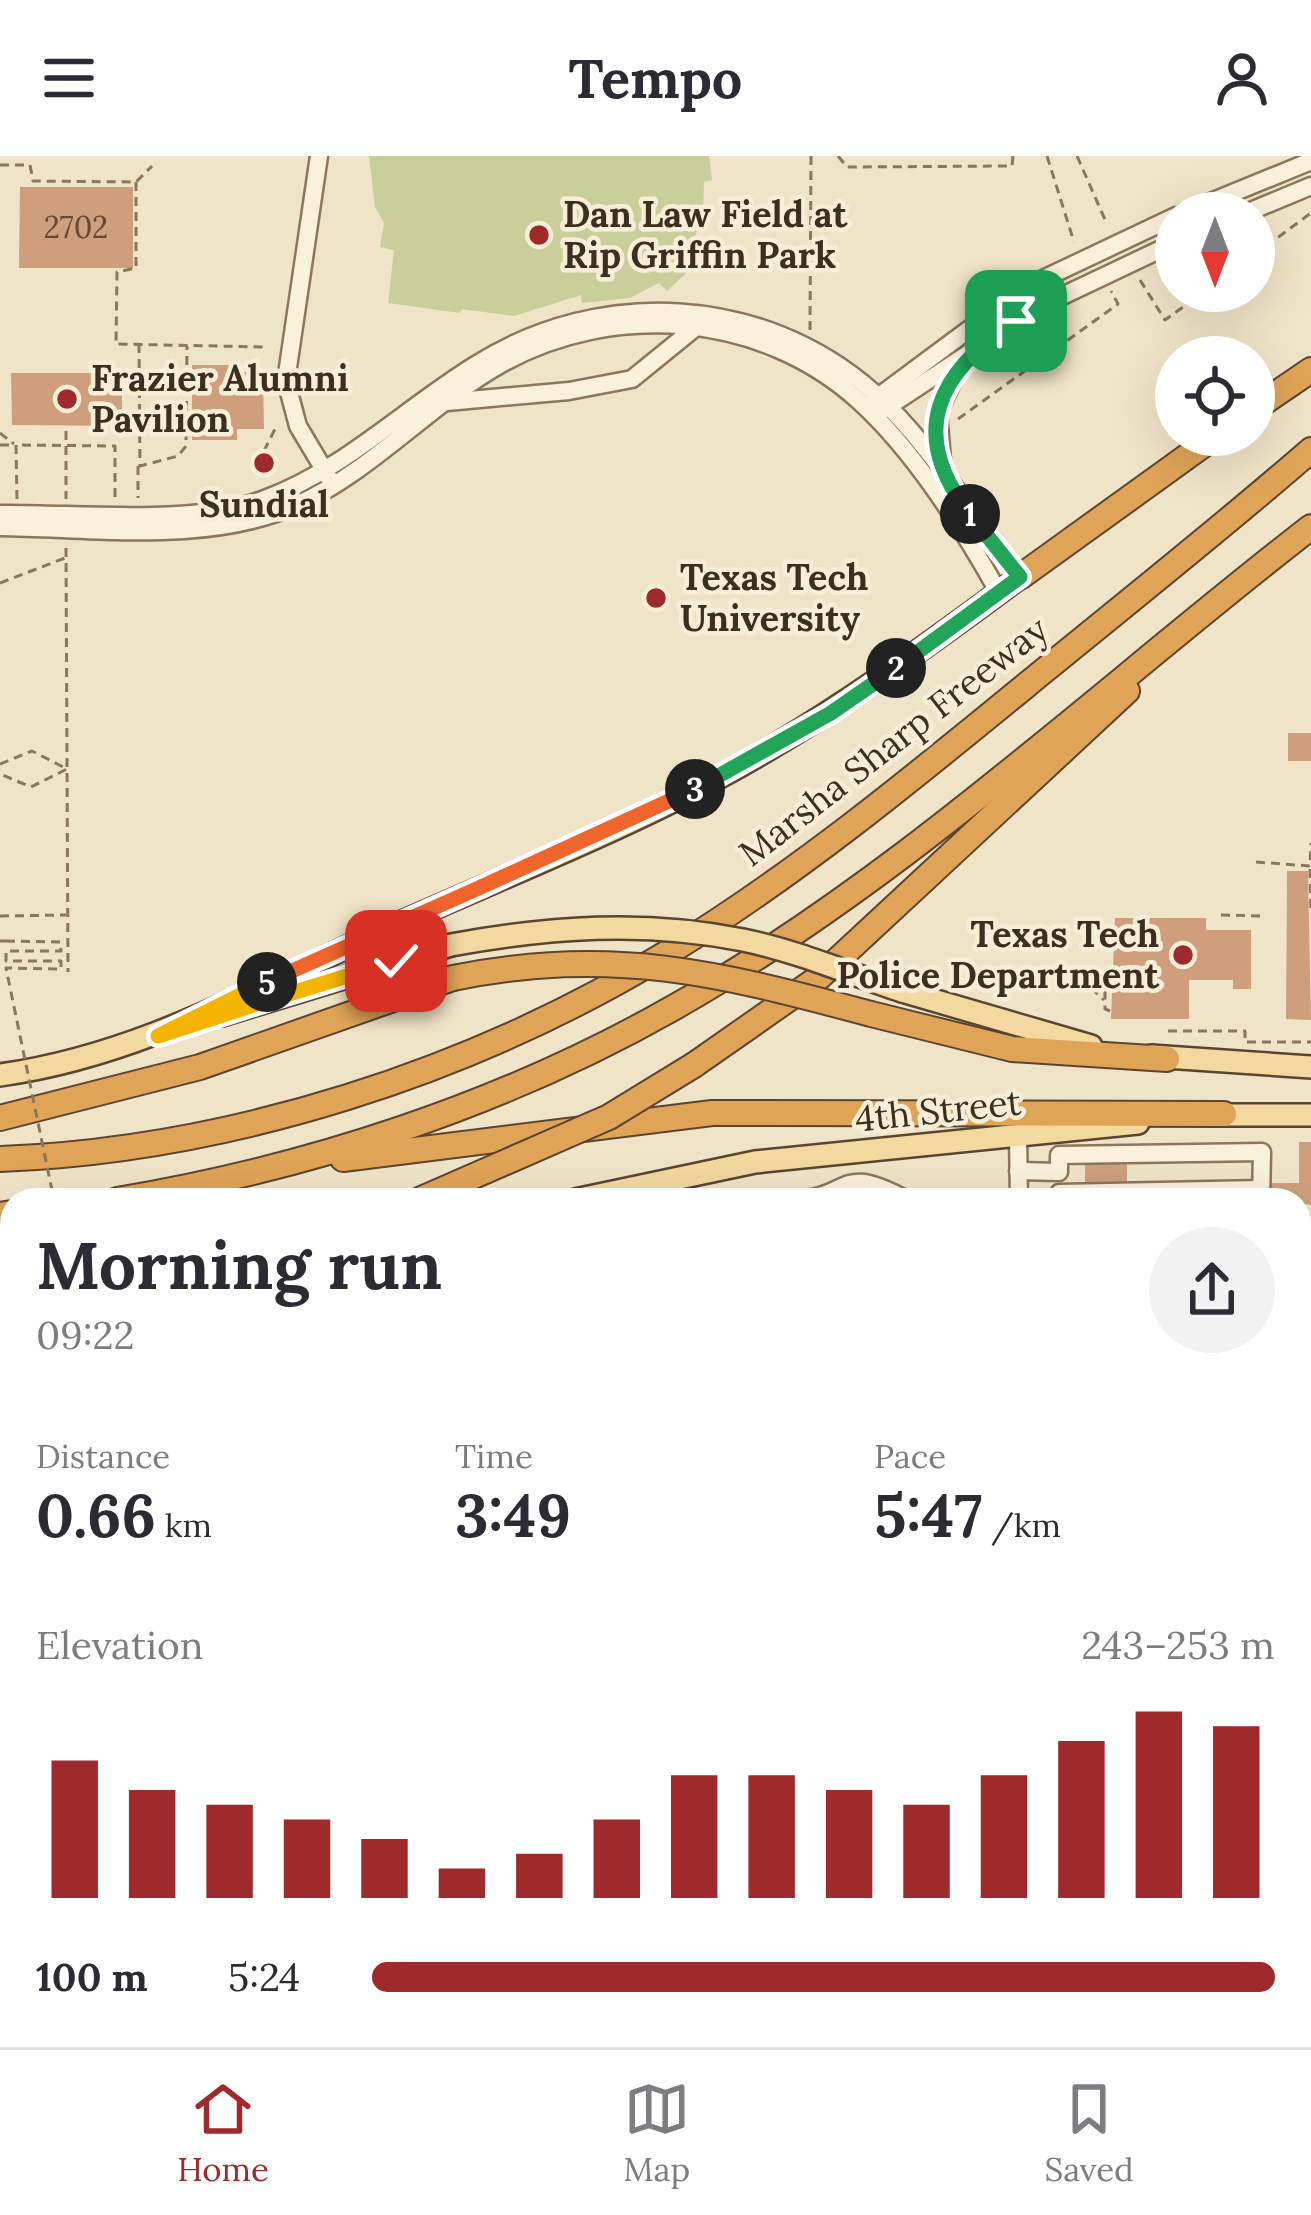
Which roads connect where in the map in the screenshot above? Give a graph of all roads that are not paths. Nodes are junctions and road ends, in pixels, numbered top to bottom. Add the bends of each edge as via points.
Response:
1 (319, 156) edge
2 (1311, 161) edge
3 (1311, 186) edge
4 (1236, 192) edge
5 (1275, 201) edge
6 (1155, 226) edge
7 (1155, 252) edge
8 (696, 327) junction
9 (967, 354) junction
10 (1311, 370) edge
11 (1275, 395) edge
12 (444, 402) junction
13 (873, 403) junction
14 (890, 409) junction
15 (1311, 450) edge
16 (1188, 456) edge
17 (328, 477) junction
18 (945, 479) junction
19 (0, 514) edge
20 (0, 527) edge
21 (1311, 527) edge
22 (1256, 570) junction
23 (1020, 577) junction
24 (999, 592) junction
25 (158, 1036) junction
26 (1167, 1059) junction
27 (1311, 1067) edge
28 (0, 1075) edge
29 (1224, 1114) junction
30 (1311, 1115) edge
31 (0, 1118) edge
32 (1018, 1135) junction
33 (0, 1159) edge
34 (1018, 1171) junction
35 (1059, 1172) junction
36 (200, 1186) junction
37 (188, 1188) edge
38 (447, 1188) edge
39 (632, 1188) edge
40 (836, 1188) edge
41 (881, 1188) edge
42 (1018, 1188) edge
43 (1059, 1188) edge
44 (1261, 1188) edge

1 - 17 street via 286,380 292,411
2 - 4 street
3 - 5 street
6 - 13 street via 1025,286
7 - 9 street via 1039,307
8 - 12 street via 576,334 526,351
8 - 12 street via 632,379
8 - 13 street via 798,359
9 - 14 street
9 - 18 street via 938,412
10 - 11 highway
12 - 17 street
13 - 14 street
13 - 17 street via 820,354 756,326 693,312 603,314 508,345
13 - 24 street
14 - 18 street
15 - 33 highway, Marsha Sharp Freeway via 877,808 668,953 442,1064 320,1103 192,1135
16 - 23 highway
17 - 19 street via 223,510
17 - 20 street via 298,504 222,524
18 - 23 street
21 - 22 highway
22 - 36 highway via 892,860 672,1009 433,1119
22 - 38 highway, bridge via 818,979 610,1117
23 - 24 main road, Marsha Sharp Freeway
24 - 25 main road, Marsha Sharp Freeway via 831,713 728,772
25 - 26 main road, bridge via 451,945 616,926 748,941 1082,1045
25 - 28 main road, Marsha Sharp Freeway
26 - 27 main road
26 - 31 highway, bridge via 1012,1049 670,965 586,961 453,978 200,1066
29 - 30 main road, 4th Street
29 - 32 main road, 4th Street
29 - 36 highway via 712,1113 359,1156
32 - 34 street
32 - 39 main road, 4th Street via 755,1162
34 - 35 street
34 - 42 street
35 - 43 street
35 - 44 street via 1059,1155 1262,1152
36 - 37 highway
40 - 41 street via 866,1181

